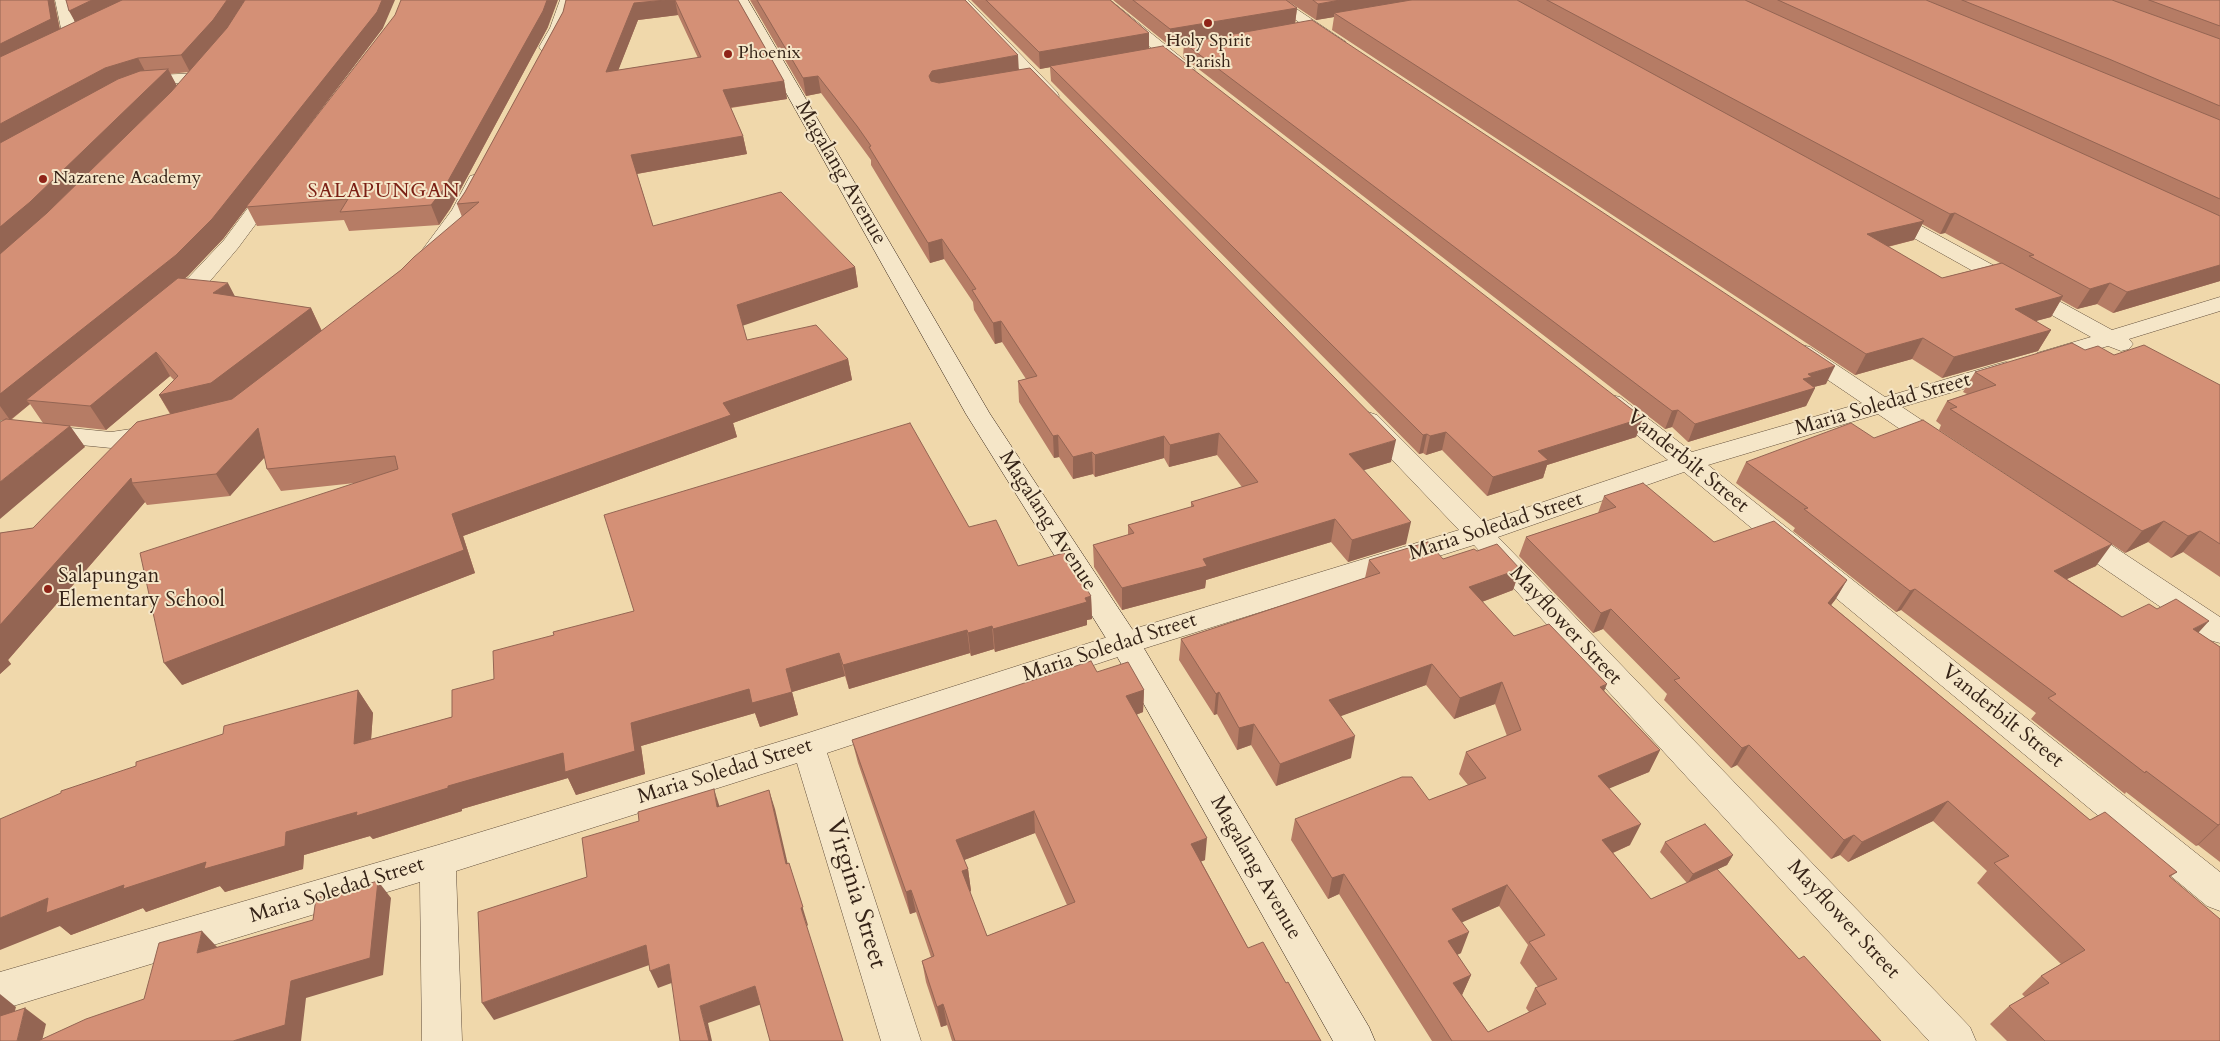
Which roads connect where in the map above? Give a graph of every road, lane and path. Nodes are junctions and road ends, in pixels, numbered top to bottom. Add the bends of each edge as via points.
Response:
1 (62, 0) edge
2 (567, 0) edge
3 (742, 0) edge
4 (960, 0) edge
5 (1101, 0) edge
6 (1273, 0) edge
7 (89, 30) edge
8 (72, 38) junction
9 (54, 47) edge
10 (1354, 54) edge
11 (539, 62) edge
12 (209, 64) edge
13 (197, 78) junction
14 (1204, 84) edge
15 (121, 91) edge
16 (179, 98) edge
17 (1066, 112) edge
18 (489, 158) edge
19 (288, 167) edge
20 (1866, 203) edge
21 (415, 270) edge
22 (2220, 304) edge
23 (160, 313) edge
24 (1782, 339) edge
25 (2111, 339) junction
26 (2136, 352) edge
27 (1595, 389) edge
28 (1348, 400) edge
29 (1881, 405) junction
30 (40, 413) edge
31 (180, 428) edge
32 (6, 435) edge
33 (1955, 455) edge
34 (1688, 462) junction
35 (2054, 521) edge
36 (1479, 534) junction
37 (2220, 632) edge
38 (1125, 642) junction
39 (808, 746) junction
40 (438, 861) junction
41 (2220, 894) edge
42 (0, 991) edge
43 (442, 1041) edge
44 (901, 1041) edge
45 (1354, 1041) edge
46 (1956, 1041) edge

1 - 8 street
2 - 11 street via 558,28
3 - 38 street, Magalang Avenue via 978,414
4 - 17 street
5 - 14 street
6 - 10 street
7 - 8 street
8 - 9 street
12 - 13 street
13 - 15 street via 146,82
13 - 16 street
18 - 21 street via 461,211
19 - 23 street via 197,282
20 - 25 street
22 - 25 street, Maria Soledad Street
24 - 29 street
25 - 26 street
25 - 29 street, Maria Soledad Street
27 - 34 street, Vanderbilt Street
28 - 36 street, Mayflower Street
29 - 33 street
29 - 34 street, Maria Soledad Street
30 - 32 street
31 - 32 street via 111,440
34 - 36 street, Maria Soledad Street
34 - 41 street, Vanderbilt Street
35 - 37 street
36 - 38 street, Maria Soledad Street
36 - 46 street, Mayflower Street
38 - 39 street, Maria Soledad Street
38 - 45 street, Magalang Avenue
39 - 40 street, Maria Soledad Street
39 - 44 street, Virginia Street
40 - 42 street, Maria Soledad Street
40 - 43 street

